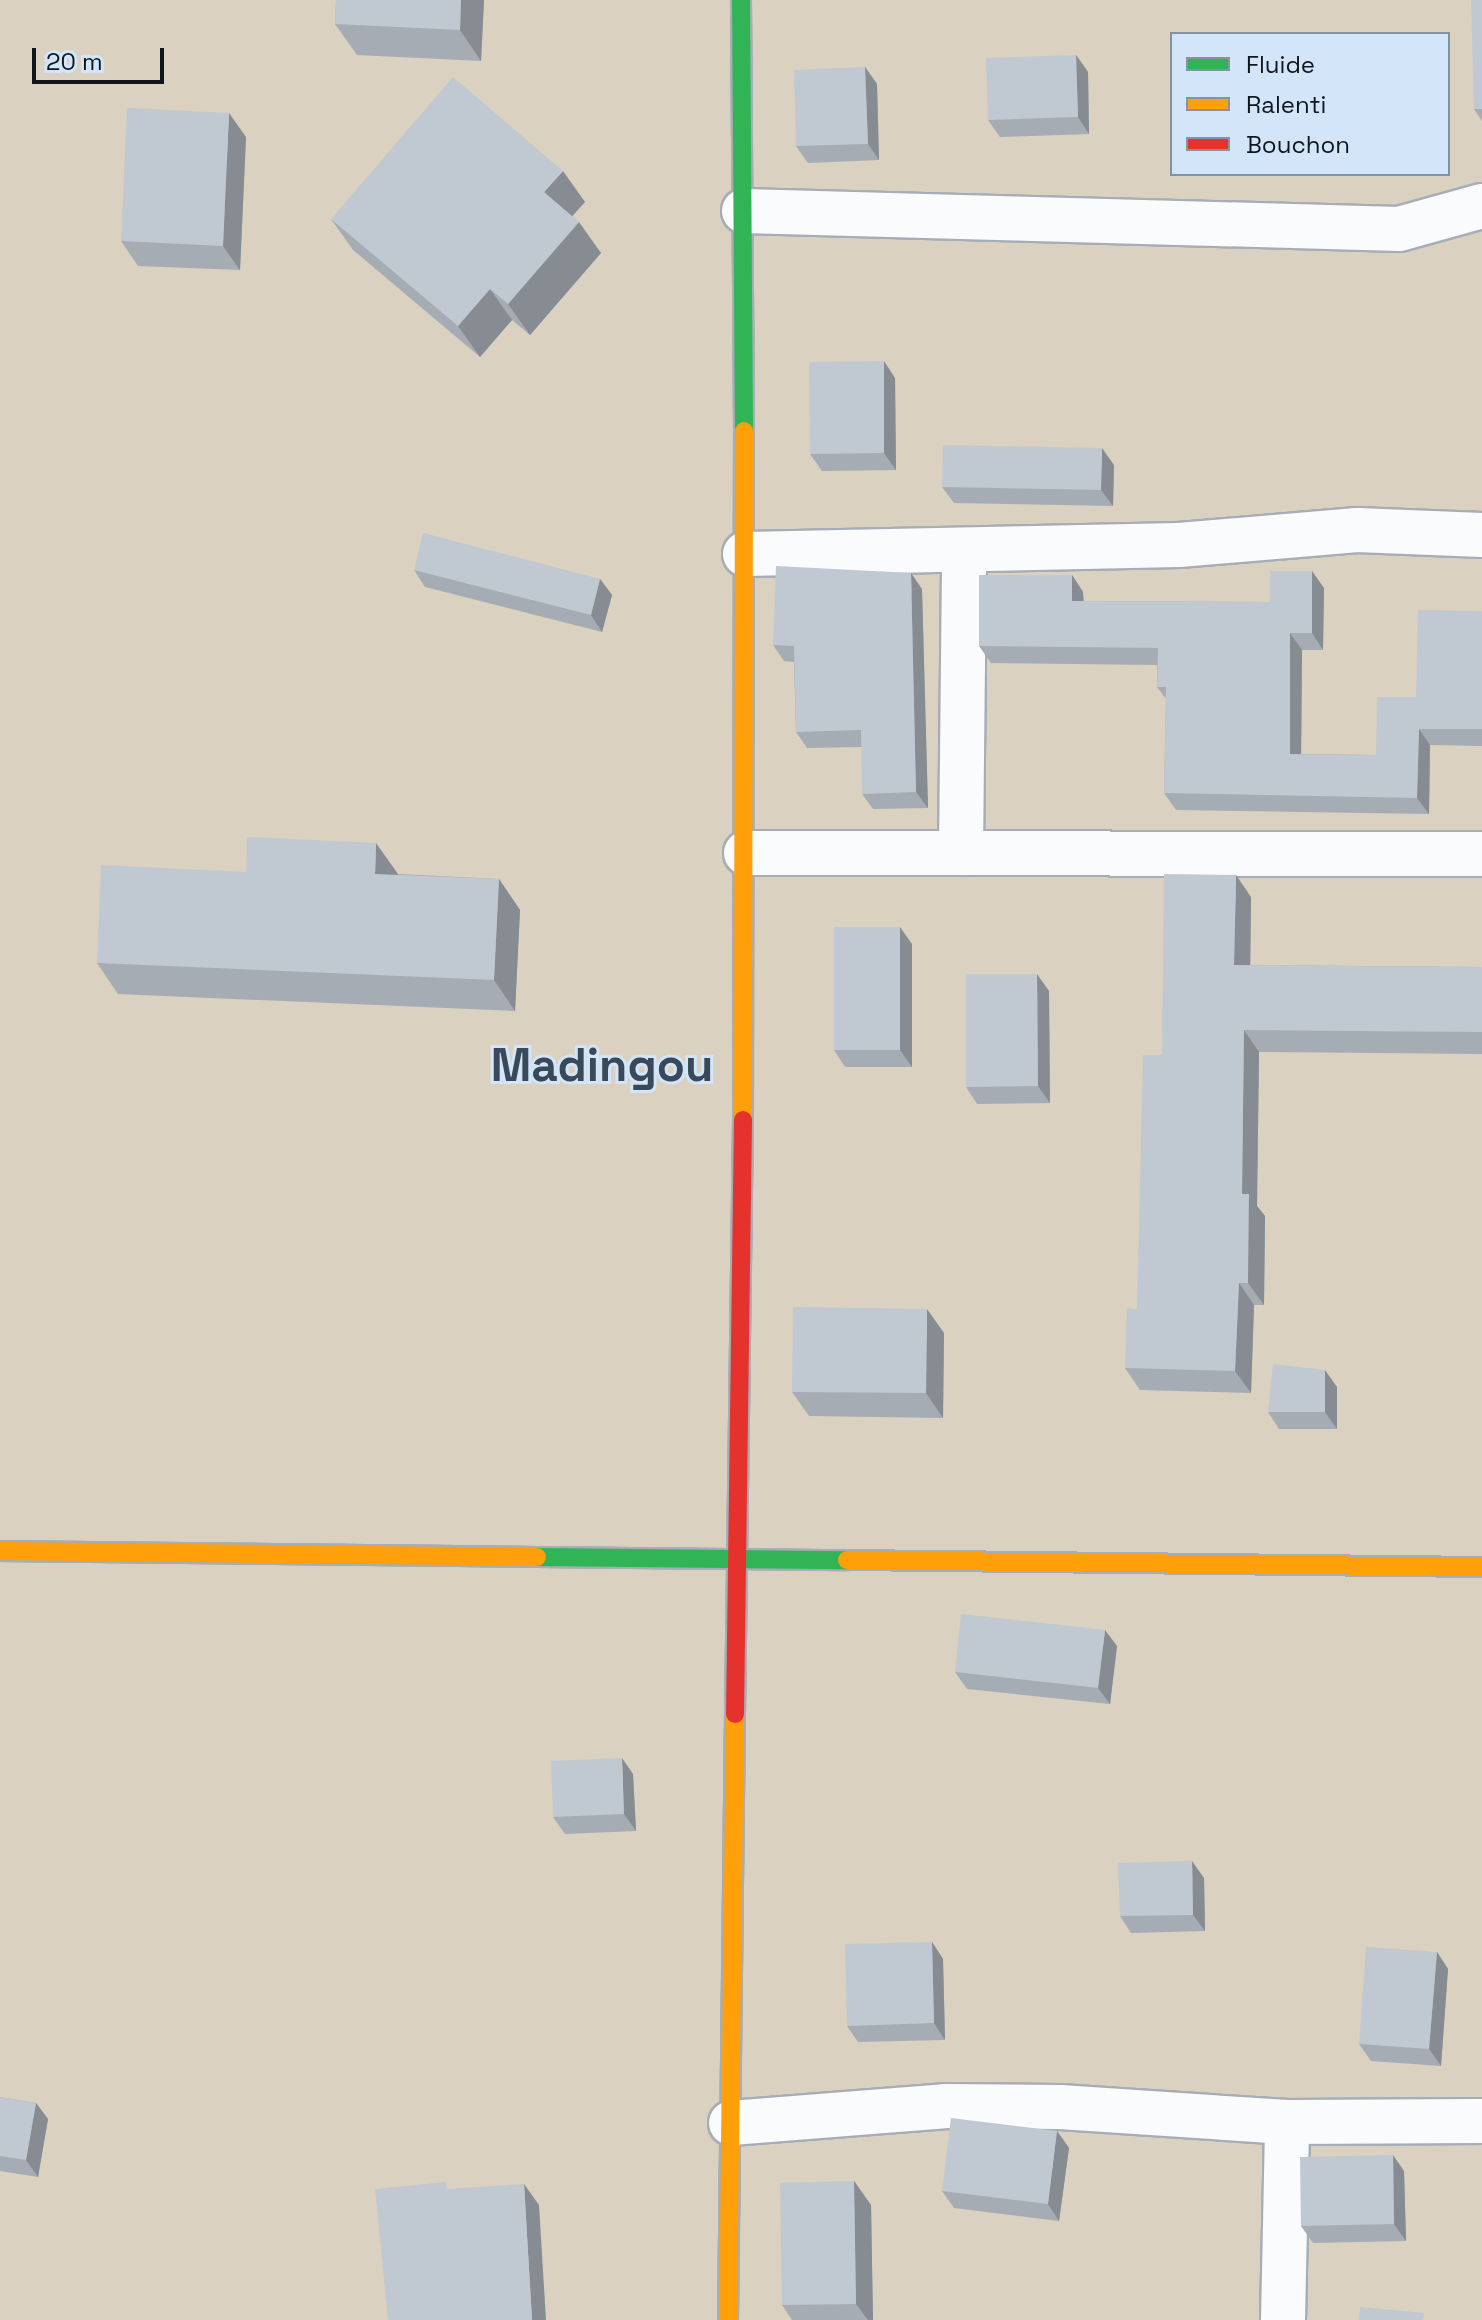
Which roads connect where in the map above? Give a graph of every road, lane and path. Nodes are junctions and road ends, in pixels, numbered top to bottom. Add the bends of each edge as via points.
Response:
1 (741, 0) edge
2 (1482, 206) edge
3 (744, 211) junction
4 (1482, 535) edge
5 (964, 550) junction
6 (745, 554) junction
7 (746, 853) junction
8 (961, 853) junction
9 (1482, 854) edge
10 (0, 1551) edge
11 (733, 1558) junction
12 (1482, 1567) edge
13 (1482, 2121) edge
14 (1287, 2122) junction
15 (731, 2123) junction
16 (728, 2320) edge
17 (1283, 2320) edge

1 - 3 street
2 - 3 street via 1399,229
3 - 6 street
4 - 5 street via 1357,530 1179,545
5 - 6 street
5 - 8 street
6 - 7 street
7 - 8 street
7 - 11 street
8 - 9 street
10 - 11 street
11 - 12 street
11 - 15 street
13 - 14 street
14 - 15 street via 1060,2107 947,2106
14 - 17 street
15 - 16 street

